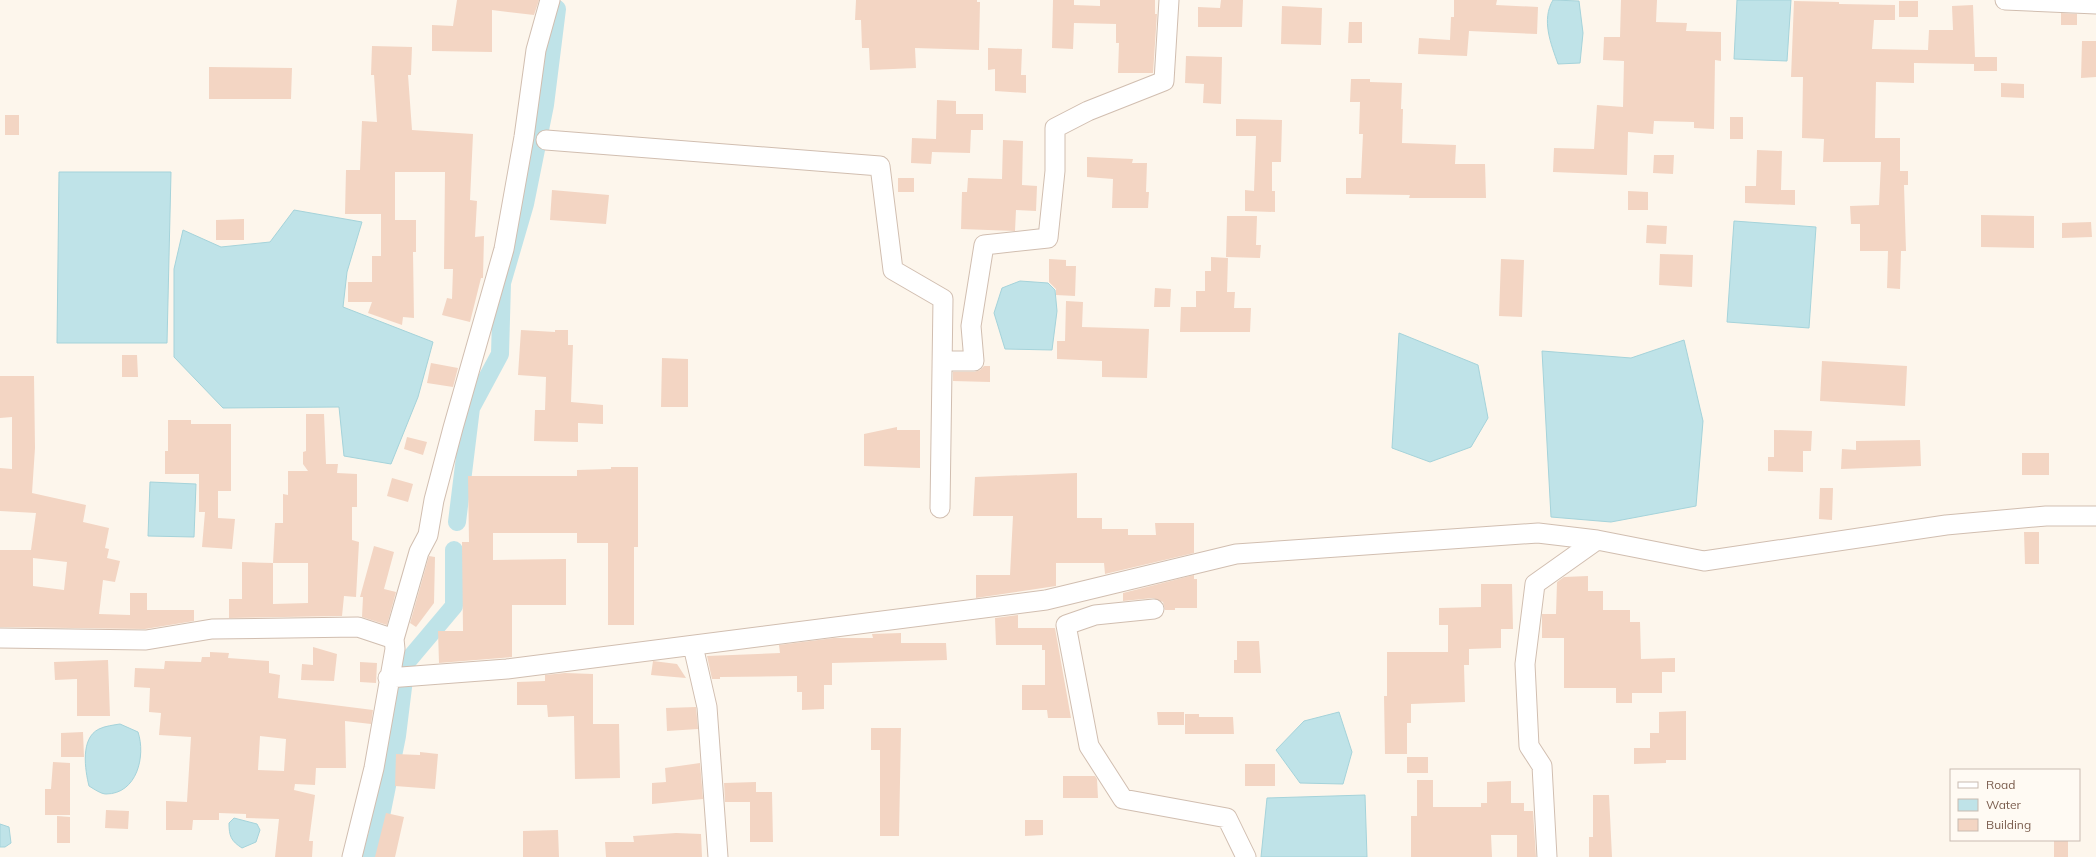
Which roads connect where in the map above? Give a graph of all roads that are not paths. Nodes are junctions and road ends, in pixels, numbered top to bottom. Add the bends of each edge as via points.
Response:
1 (550, 0) edge
2 (1169, 0) edge
3 (2005, 0) edge
4 (2065, 1) edge
5 (2096, 4) edge
6 (546, 140) dead end
7 (942, 361) junction
8 (940, 508) dead end
9 (2096, 516) edge
10 (1597, 540) junction
11 (1154, 609) dead end
12 (0, 638) edge
13 (394, 639) junction
14 (693, 646) junction
15 (388, 678) junction
16 (352, 857) edge
17 (718, 857) edge
18 (1246, 857) edge
19 (1547, 857) edge

1 - 13 street via 536,50 504,249 452,428 428,535 419,552
2 - 7 street via 1164,81 1055,128 1055,171 1048,238 984,245 972,326 974,361
3 - 4 street via 2038,3
4 - 5 street
6 - 7 street via 880,166 893,270 942,300
7 - 8 street
9 - 10 street via 2046,516 1946,525 1704,561
10 - 14 street via 1538,533 1236,554 1046,600
10 - 19 street via 1535,584 1526,672 1529,746 1542,766
11 - 18 street via 1095,615 1066,625 1089,746 1123,799 1227,818
12 - 13 street via 146,640 212,629 358,627
13 - 15 street via 395,649
14 - 15 street via 507,669
14 - 17 street via 707,707
15 - 16 street via 374,768

